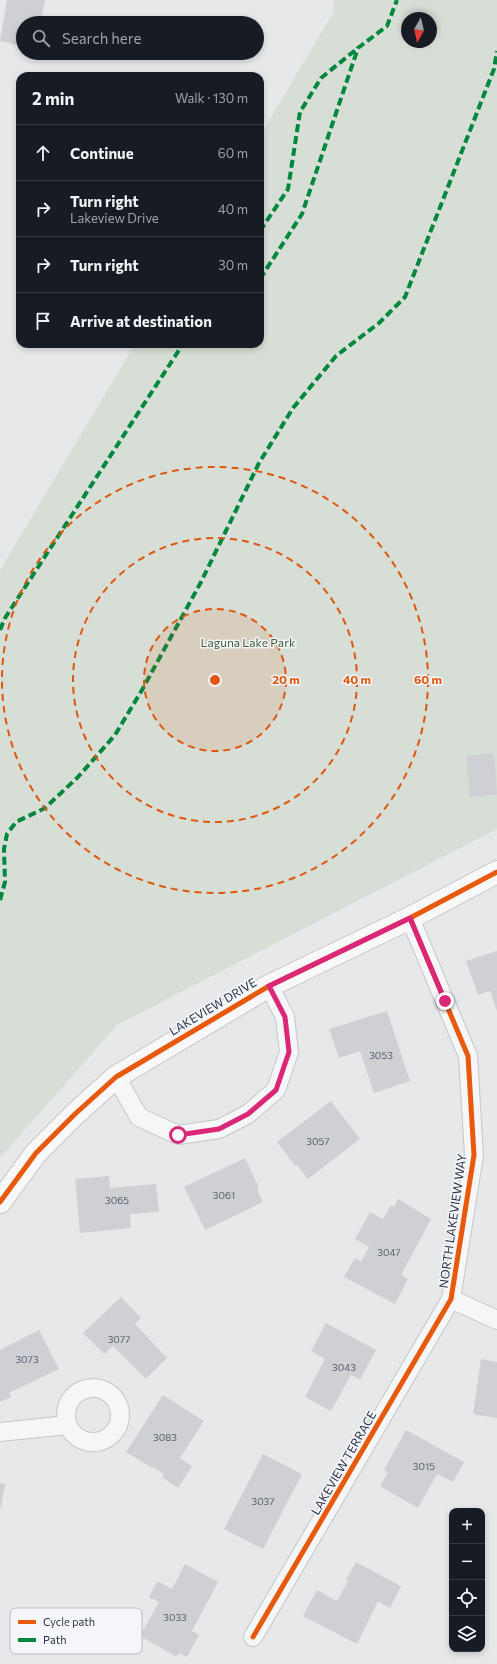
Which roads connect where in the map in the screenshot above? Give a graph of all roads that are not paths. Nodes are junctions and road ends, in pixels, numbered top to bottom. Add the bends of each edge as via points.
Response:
1 (497, 872) edge
2 (410, 918) junction
3 (269, 986) junction
4 (116, 1077) junction
5 (0, 1202) edge
6 (451, 1299) junction
7 (497, 1320) edge
8 (68, 1425) dead end
9 (0, 1432) edge
10 (253, 1637) dead end

1 - 2 street, LAKEVIEW DRIVE
2 - 3 street, LAKEVIEW DRIVE
2 - 6 street, NORTH LAKEVIEW WAY via 468,1056 474,1155
3 - 4 street, LAKEVIEW DRIVE
3 - 4 street via 285,1017 289,1052 276,1090 248,1114 219,1129 178,1135 139,1117
4 - 5 street, LAKEVIEW DRIVE via 36,1153
6 - 7 street, NORTH LAKEVIEW WAY
6 - 10 street, LAKEVIEW TERRACE
8 - 9 street

